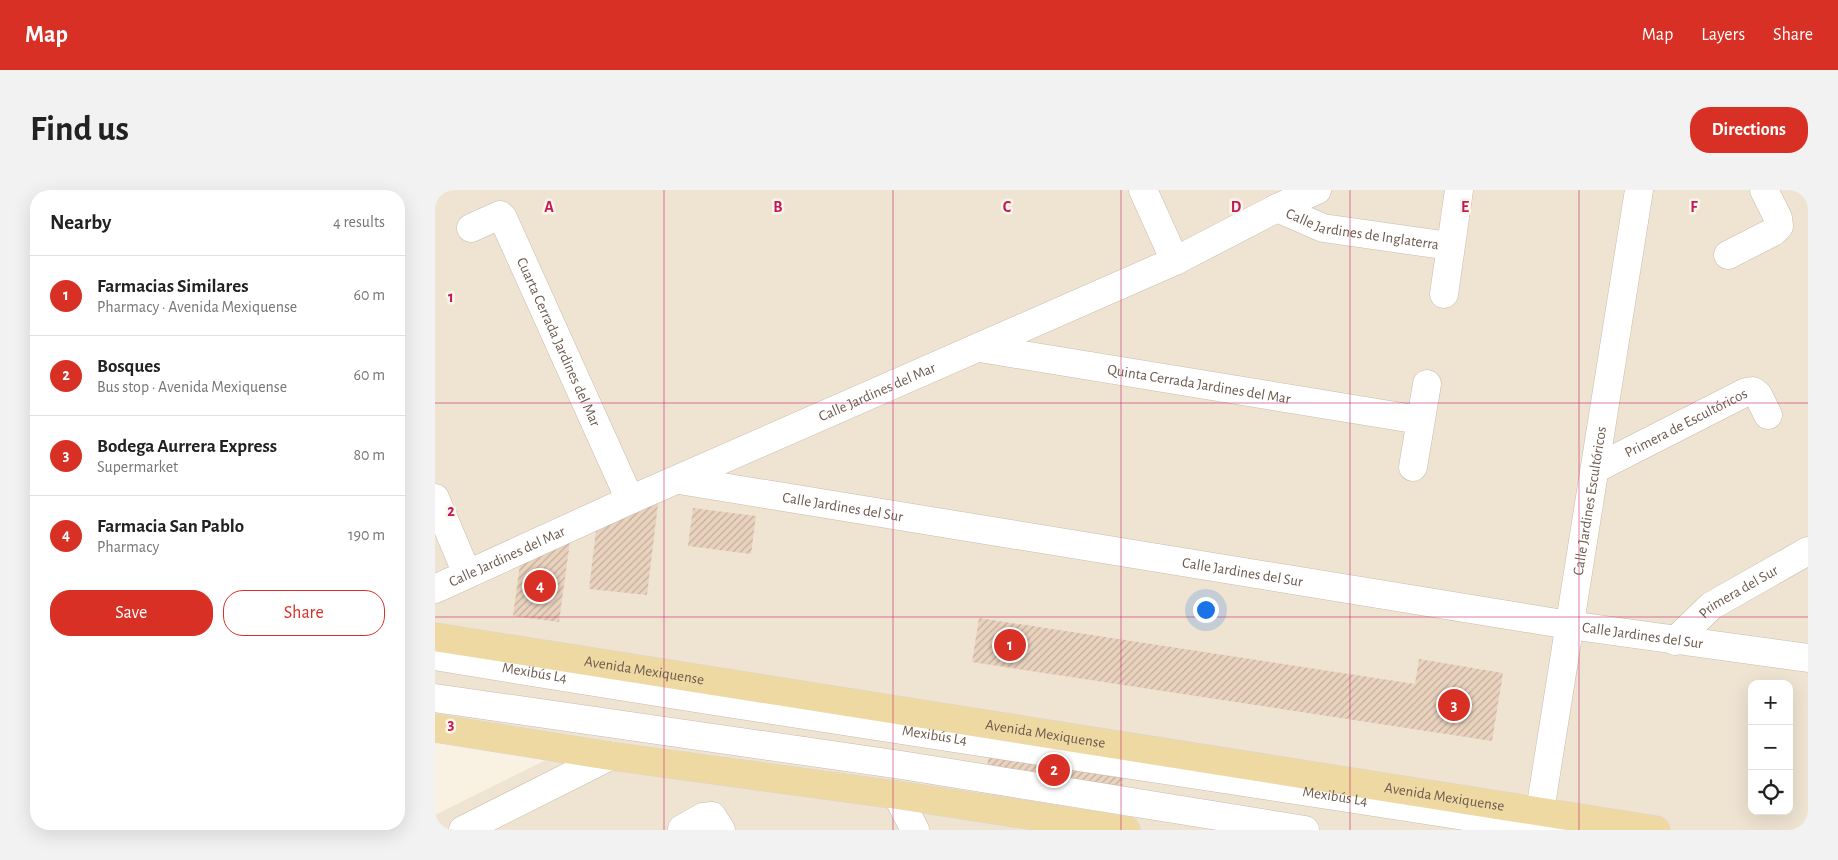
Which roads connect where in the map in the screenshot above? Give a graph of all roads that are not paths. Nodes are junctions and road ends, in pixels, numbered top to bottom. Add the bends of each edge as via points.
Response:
1 (1143, 190) edge
2 (1317, 190) edge
3 (1459, 190) edge
4 (1639, 190) edge
5 (1764, 190) edge
6 (1277, 208) junction
7 (471, 228) dead end
8 (1450, 246) junction
9 (1729, 255) dead end
10 (1175, 261) junction
11 (1444, 294) dead end
12 (980, 348) junction
13 (1427, 384) dead end
14 (1769, 415) dead end
15 (1420, 420) junction
16 (1413, 467) dead end
17 (1595, 469) junction
18 (679, 480) junction
19 (435, 498) edge
20 (630, 500) junction
21 (1808, 551) edge
22 (467, 574) junction
23 (435, 589) edge
24 (1569, 625) junction
25 (435, 637) edge
26 (1675, 641) junction
27 (435, 656) edge
28 (1808, 658) edge
29 (435, 698) edge
30 (435, 728) edge
31 (610, 756) junction
32 (897, 795) junction
33 (1547, 821) edge
34 (682, 829) edge
35 (463, 830) edge
36 (721, 830) edge
37 (915, 830) edge
38 (1126, 830) edge
39 (1305, 830) edge
40 (1655, 830) edge

1 - 10 street
2 - 6 street, Calle Jardines del Mar
3 - 8 street, Calle Jardines de Inglaterra
4 - 17 street, Calle Jardines Escultóricos
5 - 9 street via 1779,218 1779,226
6 - 8 street, Calle Jardines de Inglaterra via 1323,228
6 - 10 street, Calle Jardines del Mar
7 - 20 street, Cuarta Cerrada Jardines del Mar via 494,217 503,218
8 - 11 street, Calle Jardines de Inglaterra
10 - 12 street, Calle Jardines del Mar
12 - 15 street, Quinta Cerrada Jardines del Mar
12 - 18 street, Calle Jardines del Mar
13 - 15 street
14 - 17 street, Primera de Escultóricos via 1758,395 1753,391 1745,392
15 - 16 street
17 - 24 street, Calle Jardines Escultóricos
18 - 20 street, Calle Jardines del Mar
18 - 24 street, Calle Jardines del Sur
19 - 22 street
20 - 22 street, Calle Jardines del Mar
21 - 26 street, Primera del Sur via 1711,606
22 - 23 street, Calle Jardines del Mar
24 - 26 street, Calle Jardines del Sur
24 - 33 street, Calle Jardines Escultóricos
25 - 33 main road, Avenida Mexiquense
26 - 28 street, Calle Jardines del Sur
27 - 33 street, Mexibús L4 via 605,685 1234,779
29 - 39 street via 901,765
30 - 31 main road
31 - 32 main road
31 - 35 street
32 - 37 street
32 - 38 main road
33 - 40 main road, Avenida Mexiquense
34 - 36 street via 703,817 712,816

